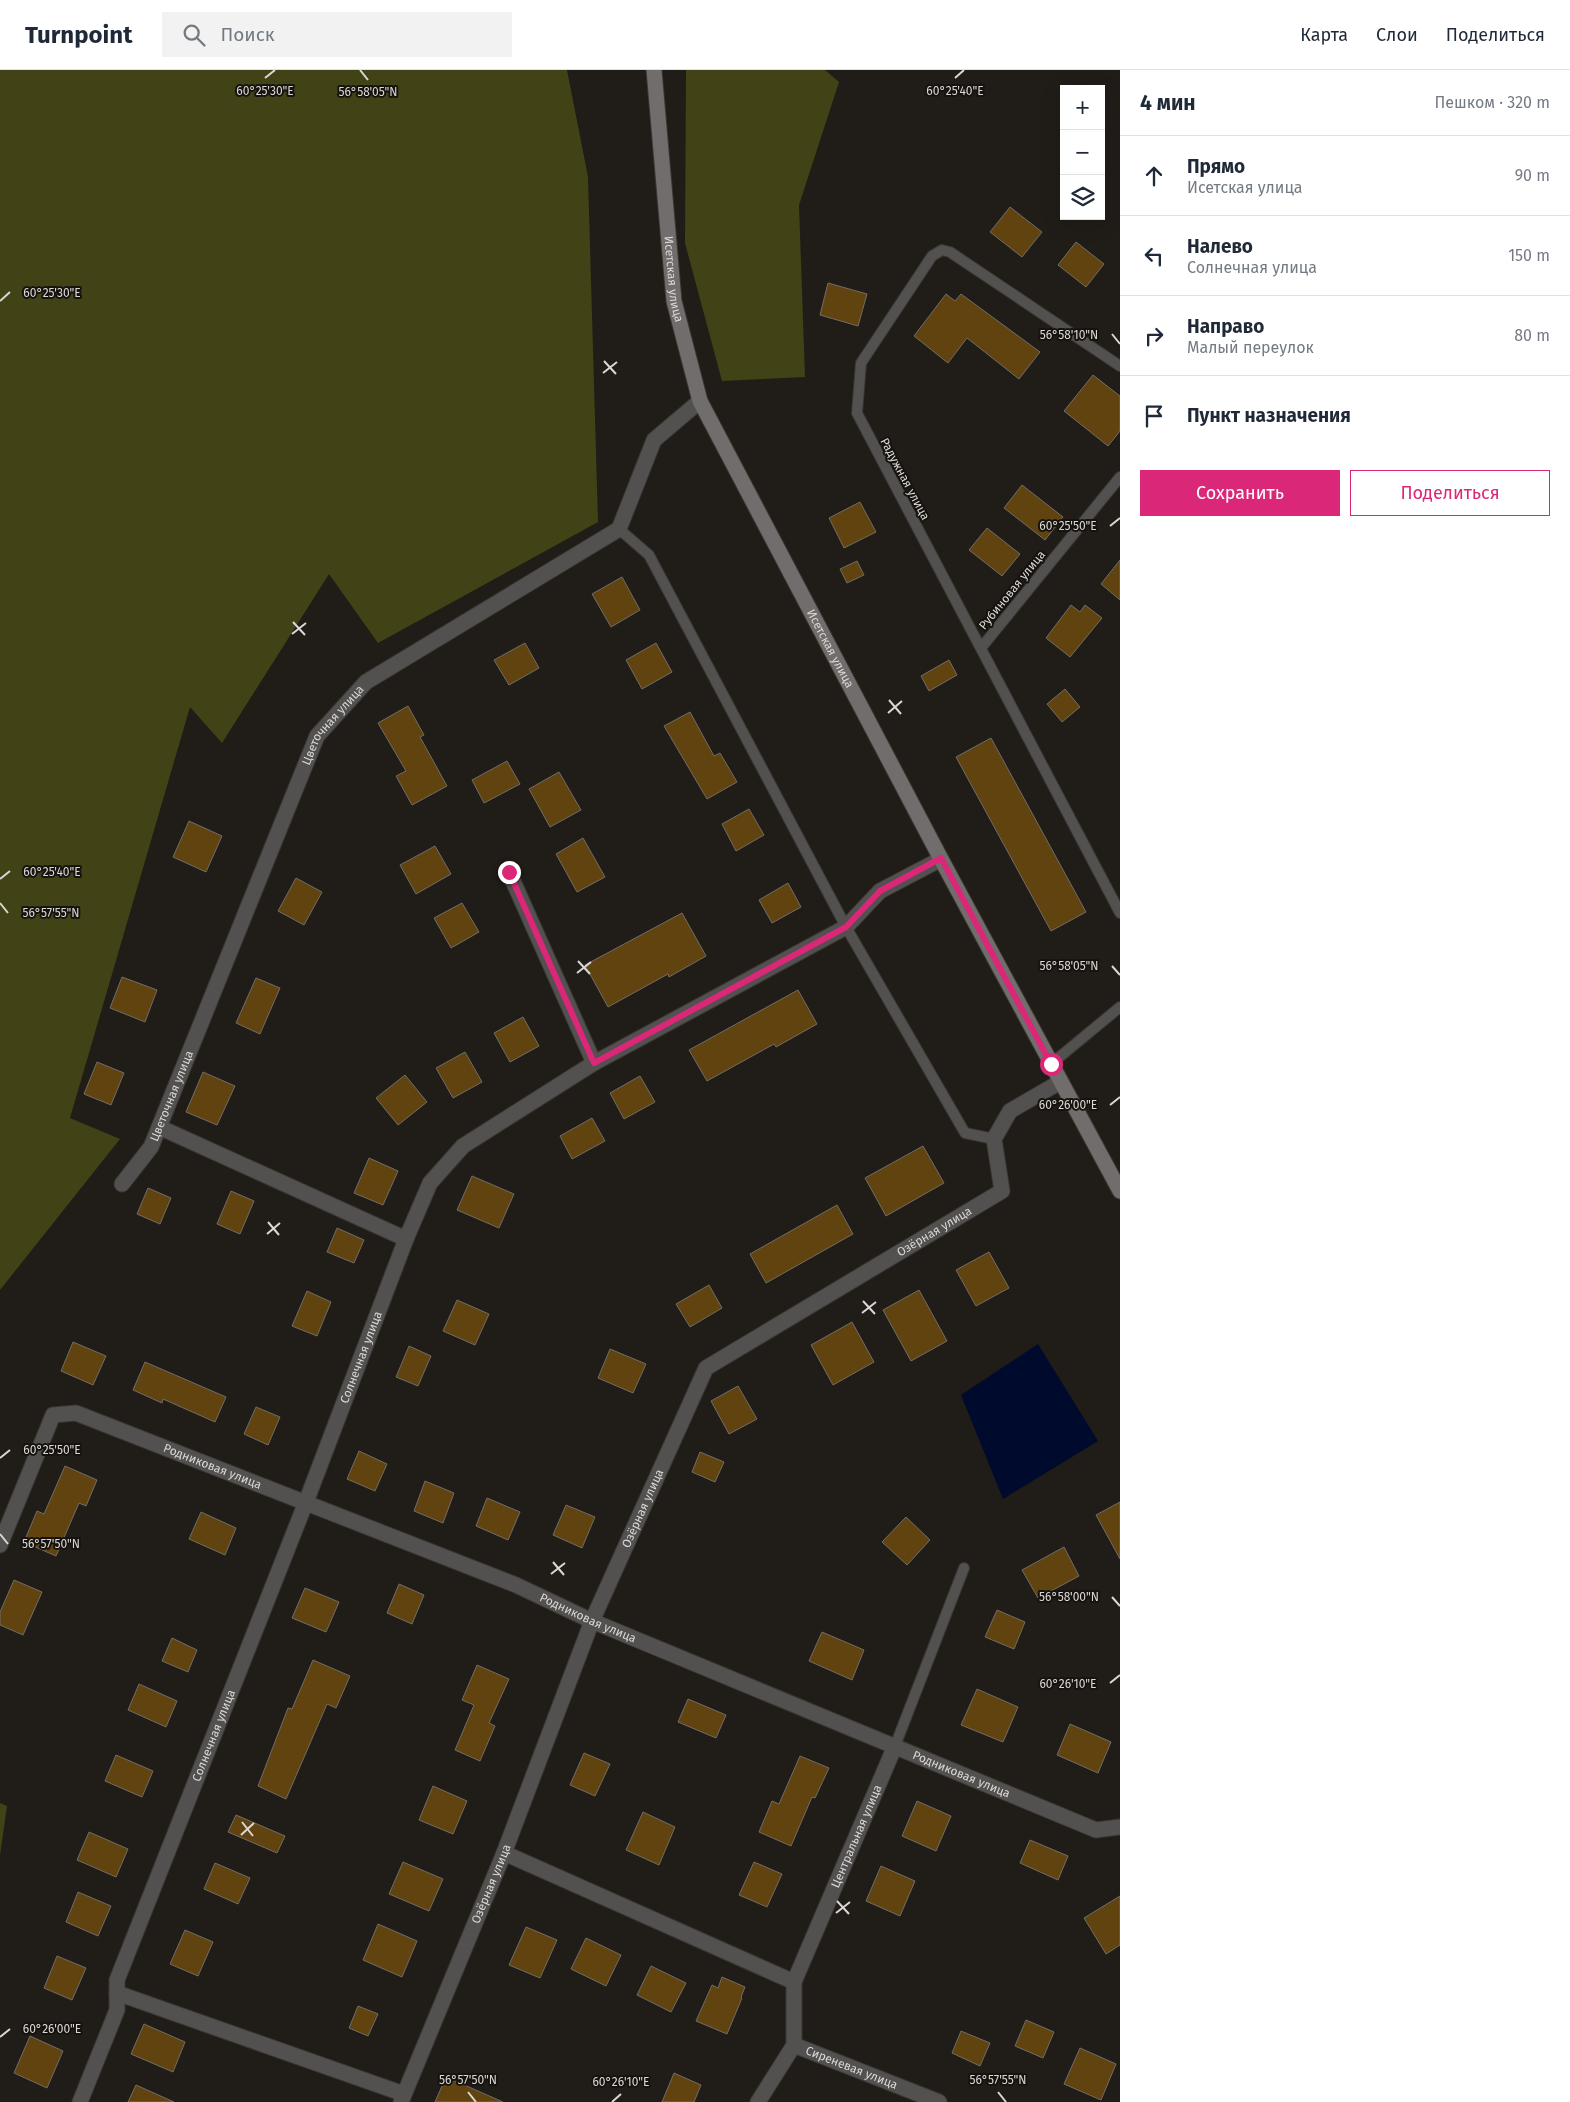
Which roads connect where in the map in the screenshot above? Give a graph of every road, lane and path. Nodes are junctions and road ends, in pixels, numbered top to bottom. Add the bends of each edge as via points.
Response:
1 (654, 70) edge
2 (1120, 366) edge
3 (700, 401) junction
4 (1120, 477) edge
5 (619, 529) junction
6 (980, 648) junction
7 (941, 858) junction
8 (509, 872) dead end
9 (1120, 913) edge
10 (846, 927) junction
11 (1120, 1007) edge
12 (594, 1063) junction
13 (1051, 1064) junction
14 (1060, 1082) junction
15 (159, 1127) junction
16 (994, 1140) junction
17 (122, 1184) dead end
18 (1120, 1191) edge
19 (406, 1239) junction
20 (306, 1502) junction
21 (0, 1545) edge
22 (964, 1568) dead end
23 (592, 1622) junction
24 (894, 1746) junction
25 (1120, 1827) edge
26 (504, 1853) junction
27 (794, 1982) junction
28 (117, 1992) junction
29 (794, 2045) junction
30 (402, 2098) edge
31 (80, 2102) edge
32 (758, 2102) edge
33 (939, 2102) edge

1 - 3 main road, Исетская улица via 674,300
2 - 6 lane, Радужная улица via 950,252 942,250 932,256 861,363 858,415
3 - 5 street via 654,440
3 - 7 main road, Исетская улица
4 - 6 lane, Рубиновая улица
5 - 10 lane via 650,555
5 - 15 street, Цветочная улица via 366,682 317,736
6 - 9 lane, Радужная улица
7 - 10 street, Солнечная улица via 880,891
7 - 13 main road, Исетская улица
8 - 12 street
10 - 12 street, Солнечная улица
10 - 16 lane via 965,1133
11 - 13 lane
12 - 19 street, Солнечная улица via 463,1146 430,1183
13 - 14 main road, Исетская улица
14 - 16 street via 1010,1111
14 - 18 main road, Исетская улица
15 - 17 street, Цветочная улица via 151,1147
15 - 19 street
16 - 23 street, Озёрная улица via 1002,1191 706,1368
19 - 20 street, Солнечная улица
20 - 21 street, Родниковая улица via 76,1413 53,1415
20 - 23 street, Родниковая улица via 516,1585
20 - 28 street, Солнечная улица via 117,1980
22 - 24 lane, Центральная улица
23 - 24 street, Родниковая улица
23 - 26 street, Озёрная улица
24 - 25 street, Родниковая улица via 1096,1830
24 - 27 street, Центральная улица
26 - 27 street
26 - 30 street, Озёрная улица
27 - 29 street, Центральная улица
28 - 30 street
28 - 31 street, Солнечная улица via 117,2010
29 - 32 street
29 - 33 street, Сиреневая улица

